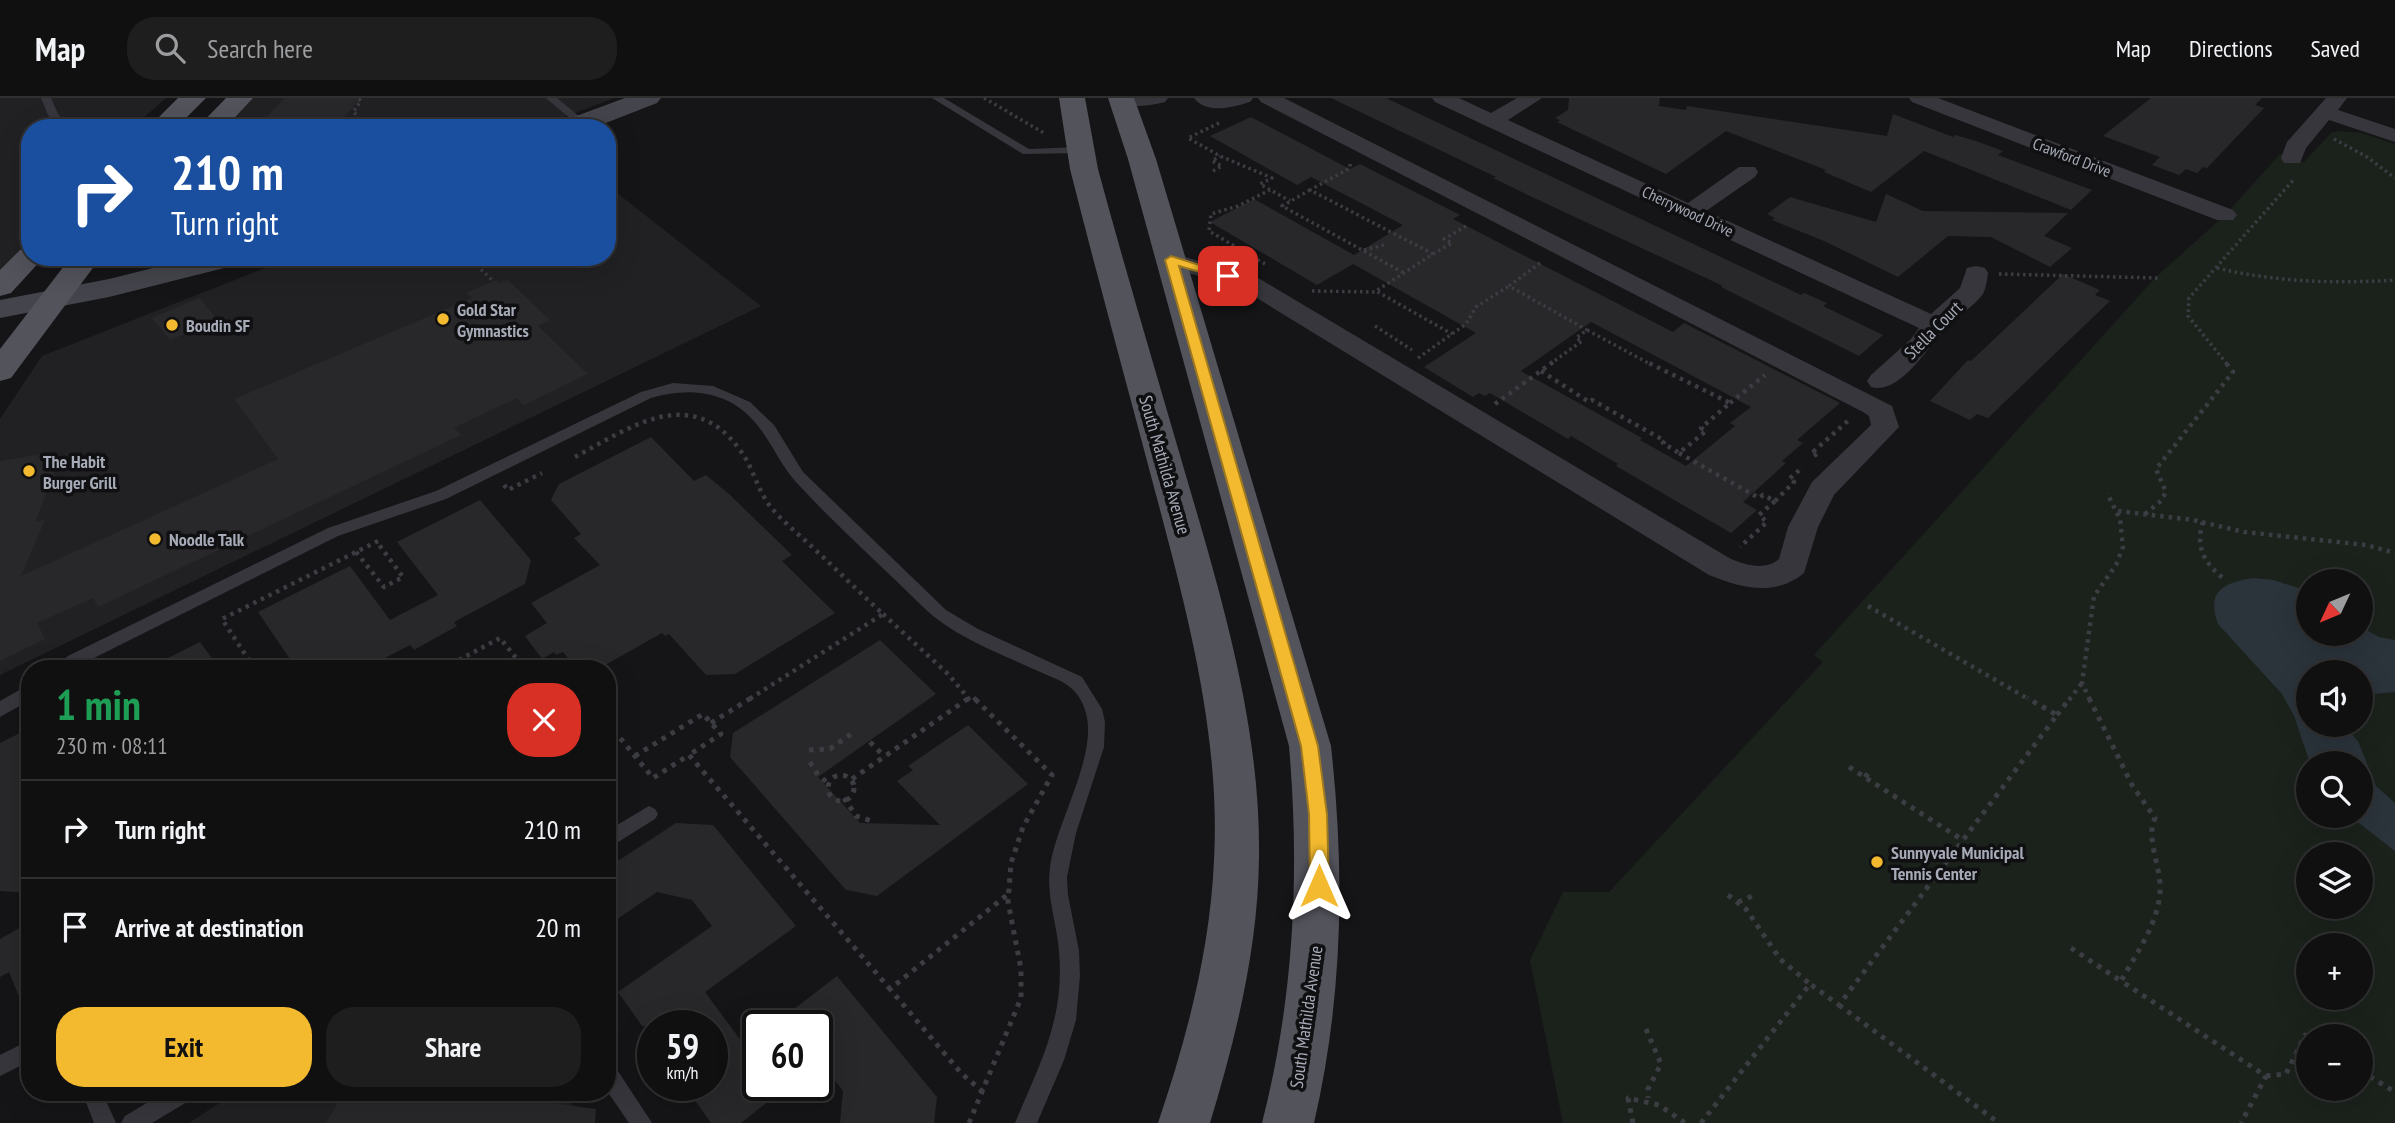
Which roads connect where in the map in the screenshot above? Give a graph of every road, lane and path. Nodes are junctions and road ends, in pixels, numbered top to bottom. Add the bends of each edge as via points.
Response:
1 (46, 98) edge
2 (193, 98) edge
3 (240, 98) edge
4 (358, 98) edge
5 (551, 98) edge
6 (648, 98) edge
7 (937, 98) edge
8 (984, 98) edge
9 (1072, 98) edge
10 (1158, 98) edge
11 (1204, 98) edge
12 (1242, 98) edge
13 (1268, 98) edge
14 (1442, 98) edge
15 (1532, 98) edge
16 (1919, 98) edge
17 (1122, 99) edge
18 (2331, 105) edge
19 (57, 119) edge
20 (170, 119) edge
21 (218, 119) edge
22 (357, 119) edge
23 (570, 119) edge
24 (591, 119) edge
25 (1224, 120) dead end
26 (1492, 121) junction
27 (1051, 132) dead end
28 (2395, 136) edge
29 (2330, 137) dead end
30 (1080, 149) junction
31 (1221, 156) junction
32 (1350, 162) dead end
33 (2294, 168) joint
34 (1213, 171) dead end
35 (1746, 172) dead end
36 (2395, 178) edge
37 (1269, 190) junction
38 (1310, 190) junction
39 (1290, 201) junction
40 (1492, 211) junction
41 (1690, 212) junction
42 (2225, 215) dead end
43 (1384, 245) dead end
44 (1363, 250) junction
45 (1433, 254) junction
46 (1529, 257) dead end
47 (1171, 260) junction
48 (1267, 265) dead end
49 (22, 266) edge
50 (74, 266) edge
51 (78, 266) edge
52 (195, 266) edge
53 (477, 266) edge
54 (2217, 268) junction
55 (1404, 273) junction
56 (1976, 273) dead end
57 (2013, 274) dead end
58 (2159, 278) dead end
59 (492, 280) dead end
60 (2395, 280) edge
61 (1302, 286) dead end
62 (1508, 286) junction
63 (1, 291) edge
64 (1377, 292) junction
65 (53, 299) junction
66 (1934, 325) junction
67 (1375, 326) dead end
68 (1587, 330) junction
69 (1452, 334) junction
70 (1422, 355) junction
71 (1784, 360) junction
72 (0, 371) edge
73 (1541, 371) junction
74 (1397, 372) junction
75 (1881, 381) dead end
76 (1730, 404) junction
77 (1474, 419) junction
78 (1679, 453) junction
79 (575, 457) dead end
80 (542, 473) dead end
81 (499, 480) dead end
82 (2107, 493) dead end
83 (2118, 511) junction
84 (2145, 514) junction
85 (2203, 522) junction
86 (392, 534) dead end
87 (377, 541) junction
88 (356, 552) junction
89 (2395, 553) edge
90 (1719, 566) junction
91 (2223, 578) dead end
92 (1868, 606) dead end
93 (883, 614) junction
94 (74, 660) edge
95 (249, 660) edge
96 (459, 660) edge
97 (518, 660) edge
98 (2082, 683) junction
99 (21, 697) edge
100 (969, 699) junction
101 (0, 710) edge
102 (2057, 715) junction
103 (711, 723) junction
104 (616, 733) edge
105 (851, 734) dead end
106 (870, 742) dead end
107 (810, 750) dead end
108 (689, 755) junction
109 (635, 756) junction
110 (885, 757) junction
111 (810, 762) dead end
112 (1849, 767) dead end
113 (1870, 771) dead end
114 (1865, 778) junction
115 (852, 779) junction
116 (828, 783) junction
117 (844, 798) junction
118 (649, 814) dead end
119 (875, 822) dead end
120 (616, 835) edge
121 (1964, 841) junction
122 (1007, 895) junction
123 (1728, 895) dead end
124 (1755, 895) dead end
125 (1738, 902) junction
126 (2071, 948) dead end
127 (2122, 981) junction
128 (1810, 984) junction
129 (890, 989) junction
130 (1839, 1005) junction
131 (1646, 1029) dead end
132 (2296, 1053) edge
133 (21, 1055) edge
134 (0, 1066) edge
135 (2266, 1076) junction
136 (2373, 1078) edge
137 (616, 1086) edge
138 (983, 1092) junction
139 (2395, 1092) edge
140 (1648, 1098) junction
141 (96, 1101) edge
142 (170, 1101) edge
143 (105, 1123) edge
144 (131, 1123) edge
145 (641, 1123) edge
146 (969, 1123) edge
147 (1026, 1123) edge
148 (1184, 1123) edge
149 (1288, 1123) edge
150 (1633, 1123) edge
151 (1685, 1123) edge
152 (1701, 1123) edge
153 (1998, 1123) edge
154 (2241, 1123) edge

1 - 19 lane
2 - 20 main road
3 - 21 main road
4 - 22 path via 361,101 353,112
5 - 23 lane
6 - 24 main road
7 - 30 lane via 1027,152
8 - 27 path via 1043,133
9 - 30 main road, South Mathilda Avenue
10 - 17 street
11 - 12 street via 1221,103
13 - 40 street
14 - 26 street, Cherrywood Drive
15 - 26 street
16 - 42 street, Crawford Drive
17 - 47 main road, South Mathilda Avenue
18 - 28 street
18 - 33 street via 2295,147
25 - 31 path via 1188,138
26 - 41 street, Cherrywood Drive
29 - 36 path
30 - 148 main road, South Mathilda Avenue via 1188,548 1216,662 1231,752 1236,860 1233,916 1204,1061
31 - 34 path via 1212,161 1222,166
31 - 37 path via 1272,178 1260,184
32 - 38 path via 1350,168
33 - 54 path
35 - 41 street
37 - 39 path
37 - 48 path via 1238,206 1215,211 1209,230
38 - 39 path
38 - 45 path
39 - 44 path via 1282,206
40 - 45 path via 1444,239 1452,243
40 - 71 street
41 - 66 street, Cherrywood Drive
43 - 44 path
44 - 55 path
45 - 55 path
46 - 62 path via 1542,264
47 - 74 street via 1251,284
47 - 149 main road, South Mathilda Avenue via 1310,746 1319,839 1318,927 1305,1044
49 - 63 main road
50 - 63 main road
51 - 65 main road
52 - 65 main road
53 - 59 path
54 - 60 path via 2328,281
54 - 84 path via 2189,298 2187,309 2194,325 2233,372 2156,469 2166,492
55 - 64 path
56 - 66 street, Stella Court via 1972,291
57 - 58 path
61 - 64 path via 1314,293
62 - 68 path
62 - 69 path via 1476,307 1466,324
63 - 65 main road
64 - 69 path
65 - 72 main road
66 - 75 street, Stella Court via 1920,345
67 - 70 path
68 - 73 path via 1576,338 1582,341
68 - 76 path
69 - 70 path
70 - 74 path
71 - 76 path
71 - 90 street via 1873,405 1882,412 1885,427 1822,489 1788,571 1758,578
73 - 77 path
73 - 78 path
74 - 77 street
76 - 78 path
77 - 90 street
78 - 90 path via 1759,498 1763,495 1775,501 1759,515 1767,522
79 - 93 path via 658,416 689,412 701,416 740,448 772,510
80 - 81 path via 508,491
82 - 83 path
83 - 84 path
83 - 98 path via 2123,552 2094,596
84 - 85 path
85 - 89 path
85 - 91 path via 2199,547
86 - 87 path
87 - 88 path
87 - 88 path via 403,577 384,587
88 - 95 path via 222,619
92 - 102 path
93 - 100 path
93 - 103 path
94 - 147 lane via 333,532 441,495 646,395 693,387 731,397 769,428 798,475 940,614 1076,682 1097,716 1095,758 1057,879 1068,939 1070,1002 1064,1034
96 - 97 path via 500,638
98 - 102 path
98 - 127 path via 2132,785 2155,818 2150,829 2161,869 2162,897
99 - 101 lane
100 - 110 path
100 - 122 path via 972,696 1052,775 1019,833
102 - 121 path
103 - 108 path via 721,734
103 - 109 path via 703,714
104 - 109 path
105 - 107 path via 830,749
106 - 110 path
108 - 109 path via 653,778
108 - 129 path
110 - 115 path
111 - 116 path
112 - 114 path
113 - 114 path
114 - 121 path
115 - 116 path via 840,776
115 - 117 path via 854,790
116 - 117 path via 826,791 831,797
117 - 119 path via 856,816
118 - 120 lane
121 - 130 path
122 - 129 path
122 - 138 path via 1024,980 1016,1014
123 - 125 path
124 - 125 path
125 - 128 path via 1780,958
126 - 127 path
127 - 135 path
128 - 130 path
128 - 152 path
129 - 138 path via 961,1073
130 - 153 path
131 - 140 path via 1661,1064
132 - 135 path via 2286,1074
133 - 134 lane
135 - 154 path
136 - 139 path
137 - 145 lane
138 - 146 path
140 - 150 path via 1628,1098
140 - 151 path
141 - 143 lane
142 - 144 lane

